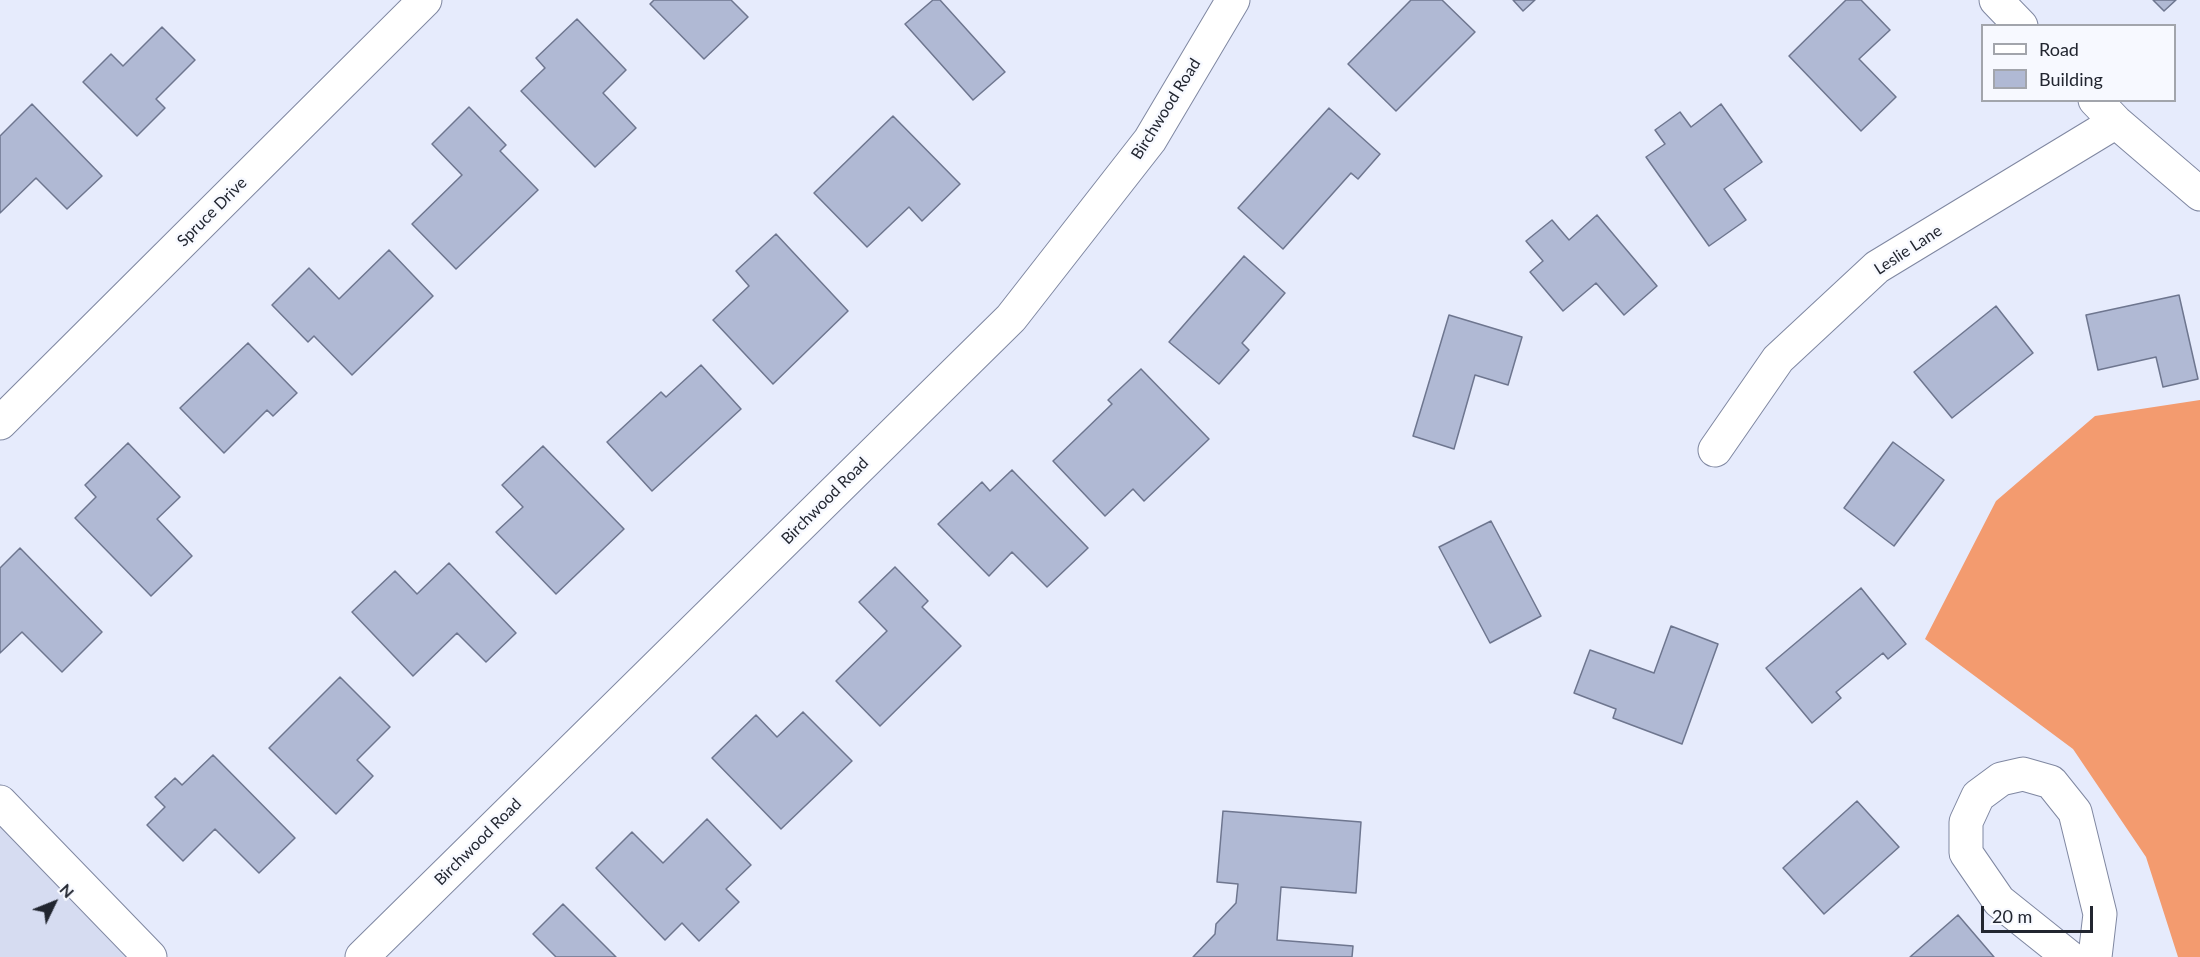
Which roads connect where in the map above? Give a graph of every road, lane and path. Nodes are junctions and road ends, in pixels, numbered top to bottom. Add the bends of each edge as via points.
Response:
1 (425, 0) edge
2 (1233, 0) edge
3 (1996, 0) edge
4 (2019, 24) edge
5 (2105, 111) edge
6 (2200, 194) edge
7 (0, 423) edge
8 (1715, 450) dead end
9 (0, 802) edge
10 (150, 957) edge
11 (362, 957) edge
12 (2069, 957) edge
13 (2096, 957) edge

1 - 7 street, Spruce Drive
2 - 11 street, Birchwood Road via 1150,140 1011,318
3 - 4 street
5 - 6 street
5 - 8 street, Leslie Lane via 1877,267 1779,359
9 - 10 street
12 - 13 street via 1999,901 1966,853 1966,822 1978,796 2001,779 2023,774 2051,782 2075,812 2100,914

